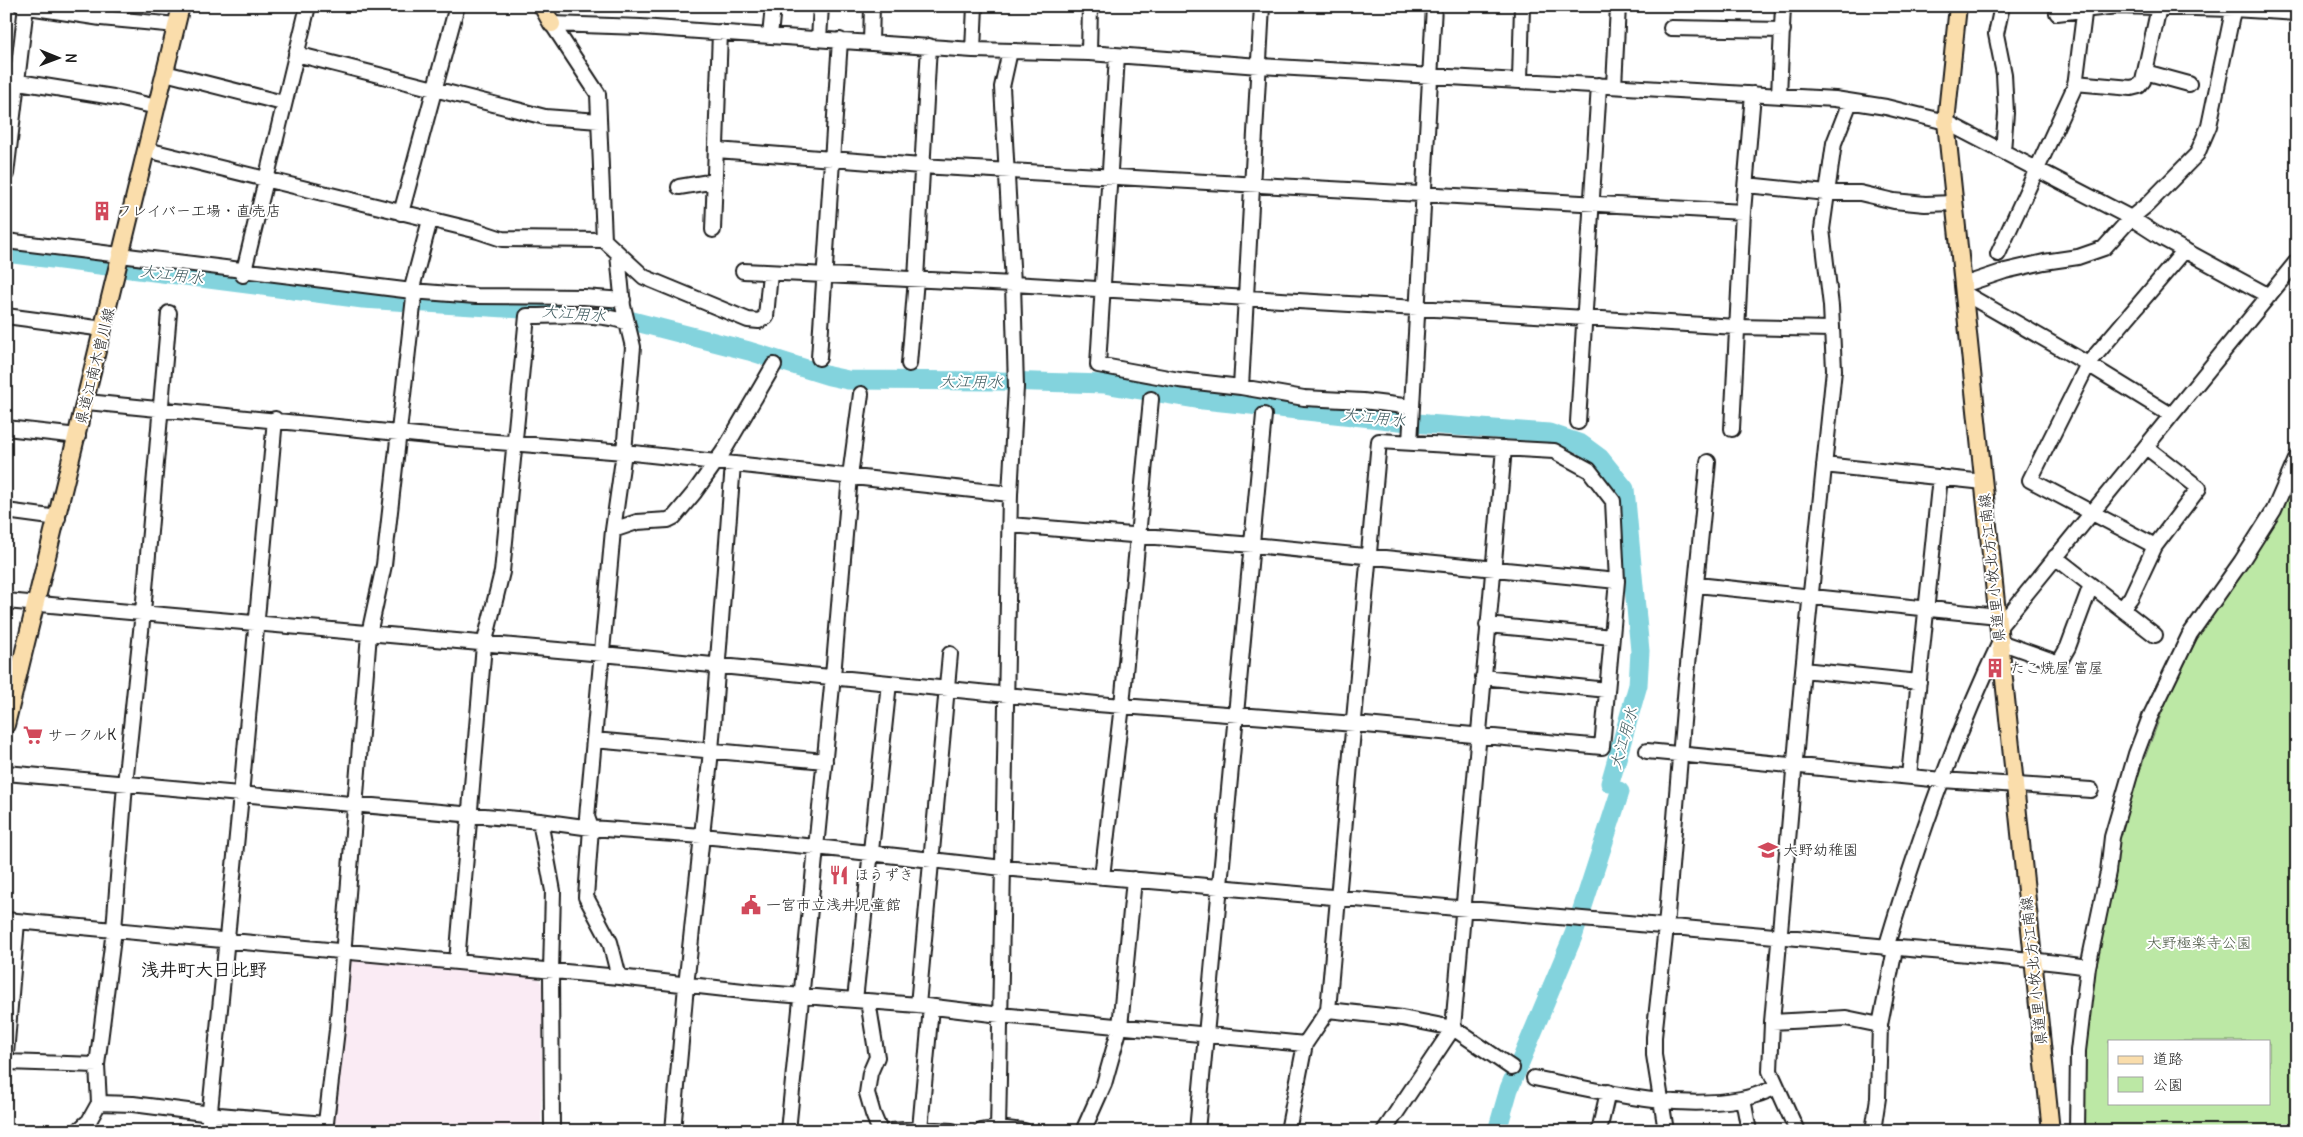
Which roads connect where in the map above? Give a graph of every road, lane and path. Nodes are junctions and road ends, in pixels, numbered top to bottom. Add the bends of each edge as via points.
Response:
1 (181, 6) edge
2 (308, 6) edge
3 (457, 6) edge
4 (542, 6) edge
5 (773, 6) edge
6 (821, 6) edge
7 (872, 6) edge
8 (975, 6) edge
9 (1090, 6) edge
10 (1262, 6) edge
11 (1434, 6) edge
12 (1522, 6) edge
13 (1618, 6) edge
14 (1783, 6) edge
15 (1958, 6) edge
16 (2002, 6) edge
17 (2141, 6) edge
18 (25, 7) edge
19 (2159, 7) edge
20 (2186, 7) edge
21 (2233, 8) edge
22 (2085, 9) edge
23 (106, 12) edge
24 (2057, 13) dead end
25 (2297, 13) edge
26 (552, 24) junction
27 (177, 25) junction
28 (1671, 28) dead end
29 (1783, 30) junction
30 (720, 32) junction
31 (770, 36) junction
32 (820, 39) junction
33 (840, 40) junction
34 (871, 42) junction
35 (929, 46) junction
36 (973, 50) junction
37 (1010, 51) junction
38 (296, 54) junction
39 (1088, 54) junction
40 (1117, 56) junction
41 (1259, 66) junction
42 (2145, 72) junction
43 (165, 73) junction
44 (1430, 75) junction
45 (1520, 80) junction
46 (12, 81) edge
47 (2075, 83) junction
48 (2189, 84) dead end
49 (1599, 85) junction
50 (1614, 86) junction
51 (434, 89) junction
52 (1752, 94) junction
53 (1779, 95) junction
54 (1850, 102) junction
55 (283, 103) junction
56 (157, 107) junction
57 (599, 122) junction
58 (1946, 122) junction
59 (147, 150) junction
60 (717, 150) junction
61 (2003, 151) junction
62 (833, 160) junction
63 (920, 166) junction
64 (2038, 169) junction
65 (1005, 170) junction
66 (6, 174) edge
67 (1110, 175) junction
68 (265, 179) junction
69 (715, 181) junction
70 (1252, 183) junction
71 (1746, 185) junction
72 (679, 187) dead end
73 (1827, 193) junction
74 (1422, 194) junction
75 (1592, 202) junction
76 (1955, 203) junction
77 (1743, 212) junction
78 (401, 213) junction
79 (2125, 215) junction
80 (430, 220) junction
81 (713, 230) dead end
82 (604, 240) junction
83 (6, 242) edge
84 (2185, 250) junction
85 (618, 254) junction
86 (1998, 254) dead end
87 (122, 256) junction
88 (2297, 261) edge
89 (743, 271) dead end
90 (243, 273) junction
91 (770, 273) junction
92 (826, 276) junction
93 (916, 279) junction
94 (1013, 284) junction
95 (1964, 289) junction
96 (1104, 290) junction
97 (2269, 296) junction
98 (413, 298) junction
99 (1246, 299) junction
100 (623, 303) junction
101 (1417, 307) junction
102 (169, 313) dead end
103 (6, 316) edge
104 (1585, 318) junction
105 (626, 322) junction
106 (1737, 327) junction
107 (104, 328) junction
108 (1831, 329) junction
109 (819, 358) dead end
110 (908, 364) dead end
111 (2088, 364) junction
112 (774, 365) dead end
113 (1241, 387) junction
114 (861, 394) dead end
115 (1151, 399) dead end
116 (86, 402) junction
117 (161, 409) junction
118 (1264, 415) dead end
119 (2171, 415) junction
120 (1412, 417) junction
121 (275, 420) junction
122 (1578, 422) dead end
123 (6, 428) edge
124 (1732, 429) dead end
125 (398, 432) junction
126 (78, 436) junction
127 (514, 442) junction
128 (1410, 442) junction
129 (2146, 447) junction
130 (1504, 448) junction
131 (624, 452) junction
132 (2297, 457) edge
133 (715, 462) junction
134 (1708, 462) dead end
135 (733, 464) junction
136 (1824, 465) junction
137 (850, 476) junction
138 (1940, 477) junction
139 (1984, 482) junction
140 (1010, 494) junction
141 (6, 511) edge
142 (2092, 512) junction
143 (58, 518) junction
144 (1010, 525) junction
145 (613, 530) junction
146 (1138, 534) junction
147 (1253, 545) junction
148 (2155, 546) junction
149 (1370, 556) junction
150 (2055, 557) junction
151 (1492, 568) junction
152 (1617, 581) junction
153 (1697, 585) junction
154 (2091, 585) junction
155 (1810, 596) junction
156 (6, 601) edge
157 (38, 603) junction
158 (1927, 608) junction
159 (2122, 609) junction
160 (143, 612) junction
161 (257, 622) junction
162 (1487, 625) junction
163 (1999, 628) junction
164 (369, 634) junction
165 (2155, 635) dead end
166 (1612, 637) junction
167 (484, 645) junction
168 (603, 654) junction
169 (950, 654) dead end
170 (718, 666) junction
171 (1803, 670) junction
172 (833, 676) junction
173 (1483, 677) junction
174 (1919, 682) junction
175 (889, 683) junction
176 (947, 687) junction
177 (1607, 690) junction
178 (1007, 694) junction
179 (10, 696) edge
180 (1122, 705) junction
181 (1235, 714) junction
182 (1355, 724) junction
183 (6, 725) edge
184 (1477, 735) junction
185 (594, 740) junction
186 (711, 751) junction
187 (1647, 751) dead end
188 (1681, 756) junction
189 (825, 761) junction
190 (1796, 765) junction
191 (6, 773) edge
192 (1909, 776) junction
193 (1942, 780) junction
194 (125, 784) junction
195 (2015, 784) junction
196 (2091, 790) dead end
197 (242, 795) junction
198 (355, 805) junction
199 (470, 815) junction
200 (540, 821) junction
201 (591, 828) junction
202 (702, 836) junction
203 (816, 847) junction
204 (871, 854) junction
205 (931, 860) junction
206 (1003, 868) junction
207 (1102, 877) junction
208 (1134, 879) junction
209 (1222, 887) junction
210 (1339, 897) junction
211 (1464, 908) junction
212 (12, 921) edge
213 (1666, 927) junction
214 (114, 930) junction
215 (1780, 937) junction
216 (228, 941) junction
217 (1890, 948) junction
218 (342, 951) junction
219 (2033, 959) junction
220 (456, 962) junction
221 (2088, 967) junction
222 (551, 971) junction
223 (620, 977) junction
224 (686, 986) junction
225 (802, 995) junction
226 (862, 1000) junction
227 (924, 1006) junction
228 (1328, 1010) junction
229 (1000, 1015) junction
230 (1772, 1022) junction
231 (1880, 1026) junction
232 (1120, 1027) junction
233 (1453, 1028) junction
234 (1206, 1033) junction
235 (1305, 1044) junction
236 (6, 1054) edge
237 (6, 1062) edge
238 (97, 1065) junction
239 (1512, 1068) dead end
240 (1534, 1078) dead end
241 (1777, 1087) junction
242 (1608, 1092) junction
243 (1742, 1099) junction
244 (1661, 1100) junction
245 (99, 1103) junction
246 (209, 1114) junction
247 (325, 1127) edge
248 (83, 1129) edge
249 (920, 1129) junction
250 (998, 1130) edge
251 (208, 1131) edge
252 (552, 1131) edge
253 (673, 1131) edge
254 (788, 1131) edge
255 (880, 1131) edge
256 (890, 1131) edge
257 (952, 1131) edge
258 (981, 1131) edge
259 (1024, 1131) edge
260 (1083, 1131) edge
261 (1197, 1131) edge
262 (1288, 1131) edge
263 (1384, 1131) edge
264 (1599, 1131) edge
265 (1666, 1131) edge
266 (1749, 1131) edge
267 (1796, 1131) edge
268 (1873, 1131) edge
269 (2051, 1131) edge
270 (2077, 1131) edge

1 - 27 main road, 県道江南木曽川線
2 - 38 street
3 - 51 street
4 - 26 main road
5 - 31 street
6 - 32 street
7 - 34 street
8 - 36 street
9 - 39 street
10 - 41 street
11 - 44 street
12 - 45 street
13 - 50 street
14 - 29 street
15 - 58 main road, 県道里小牧北方江南線
16 - 61 street via 1996,34 2004,74 2006,113
17 - 19 street
17 - 22 street
18 - 23 street
18 - 46 street
19 - 20 street
19 - 42 street
20 - 21 street
21 - 25 street
21 - 79 street via 2209,126 2197,154 2147,205
22 - 24 street
22 - 47 street
23 - 27 street
26 - 30 street
26 - 57 street via 598,94
27 - 43 main road, 県道江南木曽川線
28 - 29 street
29 - 53 street
30 - 31 street
30 - 60 street
31 - 32 street
32 - 33 street
33 - 34 street
33 - 62 street
34 - 35 street
35 - 36 street
35 - 63 street
36 - 37 street
37 - 39 street
37 - 65 street via 1002,87
38 - 51 street
38 - 55 street
39 - 40 street
40 - 41 street
40 - 67 street
41 - 44 street
41 - 70 street
42 - 47 street via 2138,86 2131,88
42 - 48 street
43 - 55 street
43 - 56 main road, 県道江南木曽川線
44 - 45 street
44 - 74 street
45 - 49 street
46 - 56 street
46 - 66 street
47 - 64 street
49 - 50 street
49 - 75 street
50 - 52 street
51 - 57 street via 545,116
51 - 78 street
52 - 53 street
52 - 71 street
53 - 54 street
54 - 58 street
54 - 73 street via 1834,143
55 - 68 street
56 - 59 main road, 県道江南木曽川線
57 - 82 street
58 - 61 street
58 - 76 main road, 県道里小牧北方江南線
59 - 68 street
59 - 87 main road, 県道江南木曽川線
60 - 62 street
60 - 69 street
61 - 64 street
62 - 63 street
62 - 92 street
63 - 65 street
63 - 93 street
64 - 79 street
64 - 86 street
65 - 67 street
65 - 94 street
67 - 70 street
67 - 96 street
68 - 78 street
68 - 90 street
69 - 72 street
69 - 81 street
70 - 74 street
70 - 99 street
71 - 73 street
71 - 77 street
73 - 76 street via 1860,193 1924,204
73 - 108 street via 1822,229
74 - 75 street
74 - 101 street
75 - 77 street
75 - 104 street
76 - 95 main road, 県道里小牧北方江南線
77 - 106 street
78 - 80 street
79 - 84 street
79 - 95 street via 2104,248 2028,265
80 - 82 street via 502,239
80 - 98 street
82 - 85 street
83 - 87 street
84 - 97 street
84 - 111 street
85 - 91 street via 644,277 748,320 759,321 766,317
85 - 100 street
87 - 90 street
87 - 107 main road, 県道江南木曽川線
88 - 97 street
89 - 91 street
90 - 98 street
91 - 92 street
92 - 93 street
92 - 109 street
93 - 94 street
93 - 110 street
94 - 96 street
94 - 140 street via 1016,382
95 - 111 street
95 - 139 main road, 県道里小牧北方江南線
96 - 99 street
96 - 113 street via 1098,365 1179,380
97 - 119 street
98 - 100 street via 584,297
98 - 125 street
99 - 101 street
99 - 113 street
100 - 105 street
101 - 104 street
101 - 120 street
102 - 117 street
103 - 107 street
104 - 106 street
104 - 122 street
105 - 127 street via 604,318 527,316
105 - 131 street via 633,347
106 - 108 street
106 - 124 street
107 - 116 main road, 県道江南木曽川線
108 - 136 street via 1834,370
111 - 119 street
111 - 142 street via 2030,480
112 - 133 street
113 - 120 street via 1304,398 1363,401
114 - 137 street
115 - 146 street
116 - 117 street
116 - 126 main road, 県道江南木曽川線
117 - 121 street
117 - 160 street
118 - 147 street
119 - 129 street
120 - 128 street
121 - 125 street
121 - 161 street
123 - 126 street
125 - 127 street
125 - 164 street via 384,565
126 - 143 main road, 県道江南木曽川線
127 - 131 street
127 - 167 street via 502,572
128 - 130 street
128 - 149 street via 1379,441
129 - 142 street
129 - 148 street via 2199,488
130 - 151 street
130 - 152 street via 1554,451 1589,470 1614,501
131 - 133 street
131 - 145 street
132 - 221 street via 2274,510 2190,634 2150,716 2112,837
133 - 135 street
133 - 145 street via 674,516 668,520 637,522
134 - 153 street
135 - 137 street
135 - 170 street
136 - 138 street
136 - 155 street
137 - 140 street
137 - 172 street
138 - 139 street
138 - 158 street
139 - 163 main road, 県道里小牧北方江南線
140 - 144 street
141 - 143 street
142 - 148 street
142 - 150 street
143 - 157 main road, 県道江南木曽川線
144 - 146 street
144 - 178 street
145 - 168 street
146 - 147 street
146 - 180 street
147 - 149 street
147 - 181 street
148 - 159 street
149 - 151 street
149 - 182 street
150 - 154 street
150 - 163 street
151 - 152 street
151 - 162 street
152 - 166 street
153 - 155 street
153 - 188 street
154 - 159 street
154 - 163 street via 2059,663
155 - 158 street
155 - 171 street
156 - 157 street
157 - 160 street
157 - 179 main road, 県道江南木曽川線
158 - 163 street
158 - 174 street
159 - 165 street
160 - 161 street
160 - 194 street
161 - 164 street
161 - 197 street
162 - 166 street
162 - 173 street
163 - 193 street
163 - 195 main road, 県道里小牧北方江南線
164 - 167 street
164 - 198 street
166 - 177 street
167 - 168 street
167 - 199 street
168 - 170 street
168 - 185 street
169 - 176 street
170 - 172 street
170 - 186 street
171 - 174 street
171 - 190 street
172 - 175 street
172 - 189 street
173 - 177 street
173 - 184 street
174 - 192 street
175 - 176 street
175 - 204 street
176 - 178 street
176 - 205 street
177 - 184 street via 1602,747
178 - 180 street
178 - 206 street
179 - 183 main road, 県道江南木曽川線
180 - 181 street
180 - 207 street
181 - 182 street
181 - 209 street
182 - 184 street
182 - 210 street
184 - 211 street
185 - 186 street
185 - 201 street via 587,817
186 - 189 street
186 - 202 street
187 - 188 street
188 - 190 street
188 - 213 street
189 - 203 street
190 - 192 street
190 - 215 street
191 - 194 street
192 - 193 street
193 - 195 street
193 - 217 street via 1915,854
194 - 197 street
194 - 214 street
195 - 196 street
195 - 219 main road, 県道里小牧北方江南線
197 - 198 street
197 - 216 street
198 - 199 street
198 - 218 street
199 - 200 street
199 - 220 street
200 - 201 street
200 - 222 street via 553,891
201 - 202 street
201 - 223 street via 586,897 610,942
202 - 203 street
202 - 224 street
203 - 204 street
203 - 225 street
204 - 205 street
204 - 226 street
205 - 206 street
205 - 227 street
206 - 207 street
206 - 229 street
207 - 208 street
208 - 209 street
208 - 232 street
209 - 210 street
209 - 234 street
210 - 211 street
210 - 228 street
211 - 213 street
211 - 233 street
212 - 214 street
212 - 236 street
213 - 215 street
213 - 244 street via 1654,1038
214 - 216 street
214 - 238 street
215 - 217 street
215 - 230 street
216 - 218 street
216 - 246 street
217 - 219 street
217 - 231 street
218 - 220 street
218 - 247 street via 337,1030
219 - 221 street
219 - 269 main road, 県道里小牧北方江南線
220 - 222 street
221 - 270 street via 2078,1051
222 - 223 street
222 - 252 street
223 - 224 street
224 - 225 street
224 - 253 street
225 - 226 street
225 - 254 street
226 - 227 street
226 - 255 street via 877,1057 870,1072 868,1093
227 - 229 street
227 - 249 street
228 - 233 street via 1402,1018
228 - 235 street
229 - 232 street
229 - 250 street
230 - 231 street via 1846,1018
230 - 241 street via 1770,1071
231 - 268 street via 1878,1098
232 - 234 street
232 - 260 street via 1104,1084
233 - 239 street
233 - 263 street
234 - 235 street
234 - 261 street
235 - 262 street
237 - 238 street
238 - 245 street
240 - 242 street
241 - 243 street
241 - 267 street
242 - 244 street
242 - 264 street
243 - 244 street via 1706,1103
243 - 266 street
244 - 265 street
245 - 246 street
245 - 248 street
246 - 247 street
246 - 251 street
249 - 256 street
249 - 257 street
250 - 258 street
250 - 259 street

